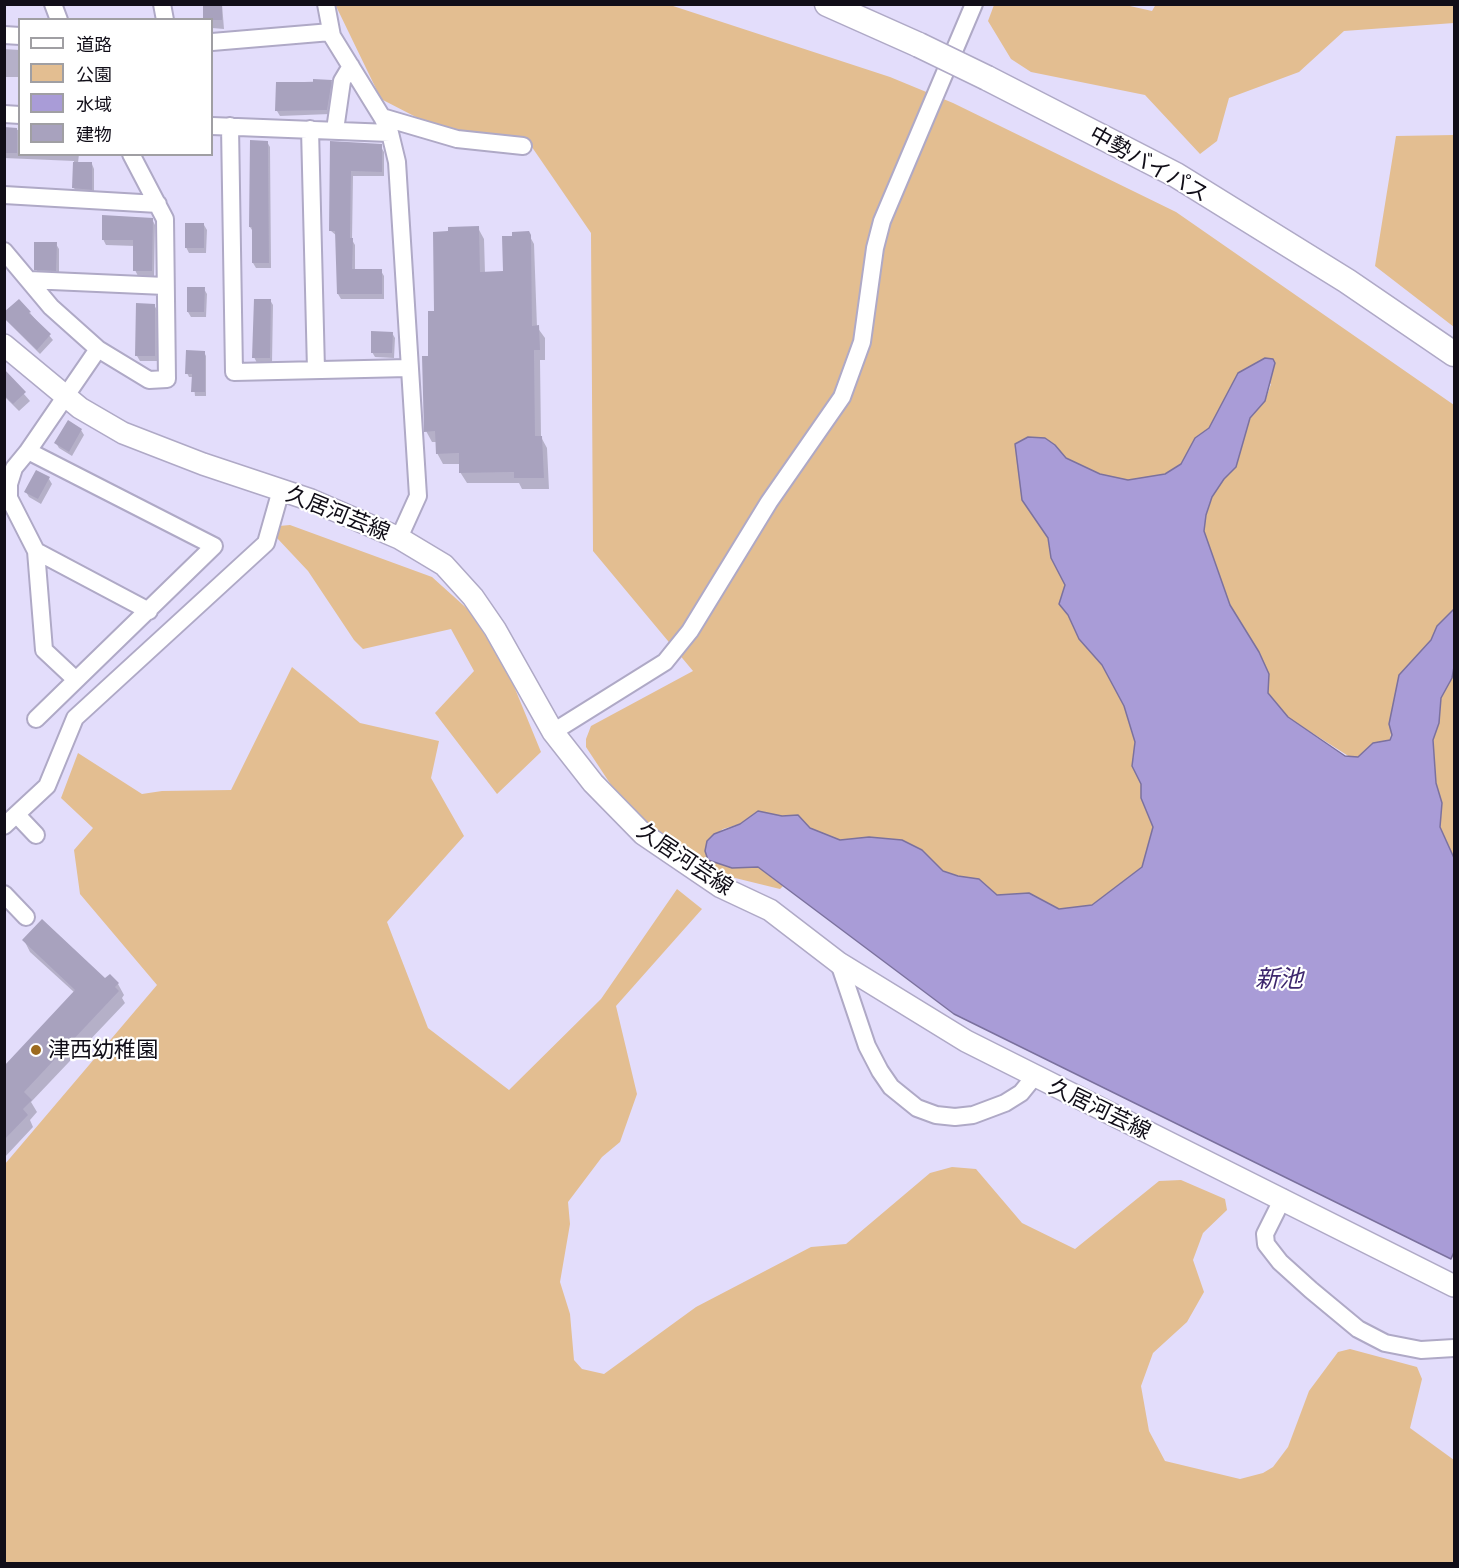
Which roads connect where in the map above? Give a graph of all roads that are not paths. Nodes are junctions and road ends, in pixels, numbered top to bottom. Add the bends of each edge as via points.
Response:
1 (326, 4) edge
2 (827, 4) edge
3 (974, 4) edge
4 (331, 32) junction
5 (213, 42) edge
6 (351, 66) junction
7 (382, 117) junction
8 (213, 126) edge
9 (230, 126) junction
10 (310, 129) junction
11 (336, 130) junction
12 (390, 133) junction
13 (523, 146) dead end
14 (131, 156) edge
15 (4, 195) edge
16 (158, 204) junction
17 (4, 250) edge
18 (29, 280) junction
19 (165, 286) junction
20 (4, 345) edge
21 (98, 349) junction
22 (1455, 354) edge
23 (408, 368) junction
24 (316, 370) junction
25 (66, 397) junction
26 (28, 451) junction
27 (281, 490) junction
28 (399, 538) junction
29 (36, 551) junction
30 (149, 611) junction
31 (76, 680) junction
32 (36, 718) dead end
33 (553, 732) junction
34 (11, 820) edge
35 (36, 835) dead end
36 (4, 894) edge
37 (26, 917) dead end
38 (839, 963) junction
39 (1034, 1077) junction
40 (1282, 1198) junction
41 (1455, 1286) edge
42 (1455, 1348) edge

1 - 4 street
2 - 22 highway, 中勢バイパス, bridge via 987,78 1176,175 1347,281
3 - 33 street via 882,221 862,342 837,406 769,502 690,631 665,662
4 - 5 street
4 - 6 street
6 - 7 street
6 - 11 street via 342,81
7 - 12 street
7 - 13 street via 457,139
8 - 9 street
9 - 10 street
9 - 24 street via 234,372
10 - 11 street
10 - 24 street
11 - 12 street
12 - 23 street via 397,162
14 - 16 street
15 - 16 street
16 - 19 street via 165,219
17 - 18 street
18 - 19 street
18 - 21 street via 51,307
19 - 21 street via 167,379 149,380
20 - 25 main road, 久居河芸線
21 - 25 street
23 - 24 street
23 - 28 street via 418,496
25 - 26 street
25 - 27 main road, 久居河芸線 via 100,420 150,445
26 - 29 street via 14,468 9,498
26 - 30 street via 214,546
27 - 28 main road, 久居河芸線
27 - 34 street via 266,543 75,718 47,786
28 - 33 main road, 久居河芸線 via 444,565 473,597
29 - 30 street
29 - 31 street via 44,650
30 - 31 street
31 - 32 street
33 - 38 main road, 久居河芸線 via 593,783 643,834 721,887 770,910
34 - 35 street
36 - 37 street
38 - 39 main road, 久居河芸線 via 925,1017
38 - 39 street via 867,1046 880,1071 891,1087 917,1108 936,1115 973,1114 1021,1093
39 - 40 main road, 久居河芸線
40 - 41 main road, 久居河芸線
40 - 42 street via 1264,1234 1266,1244 1311,1290 1358,1329 1384,1343 1421,1350

